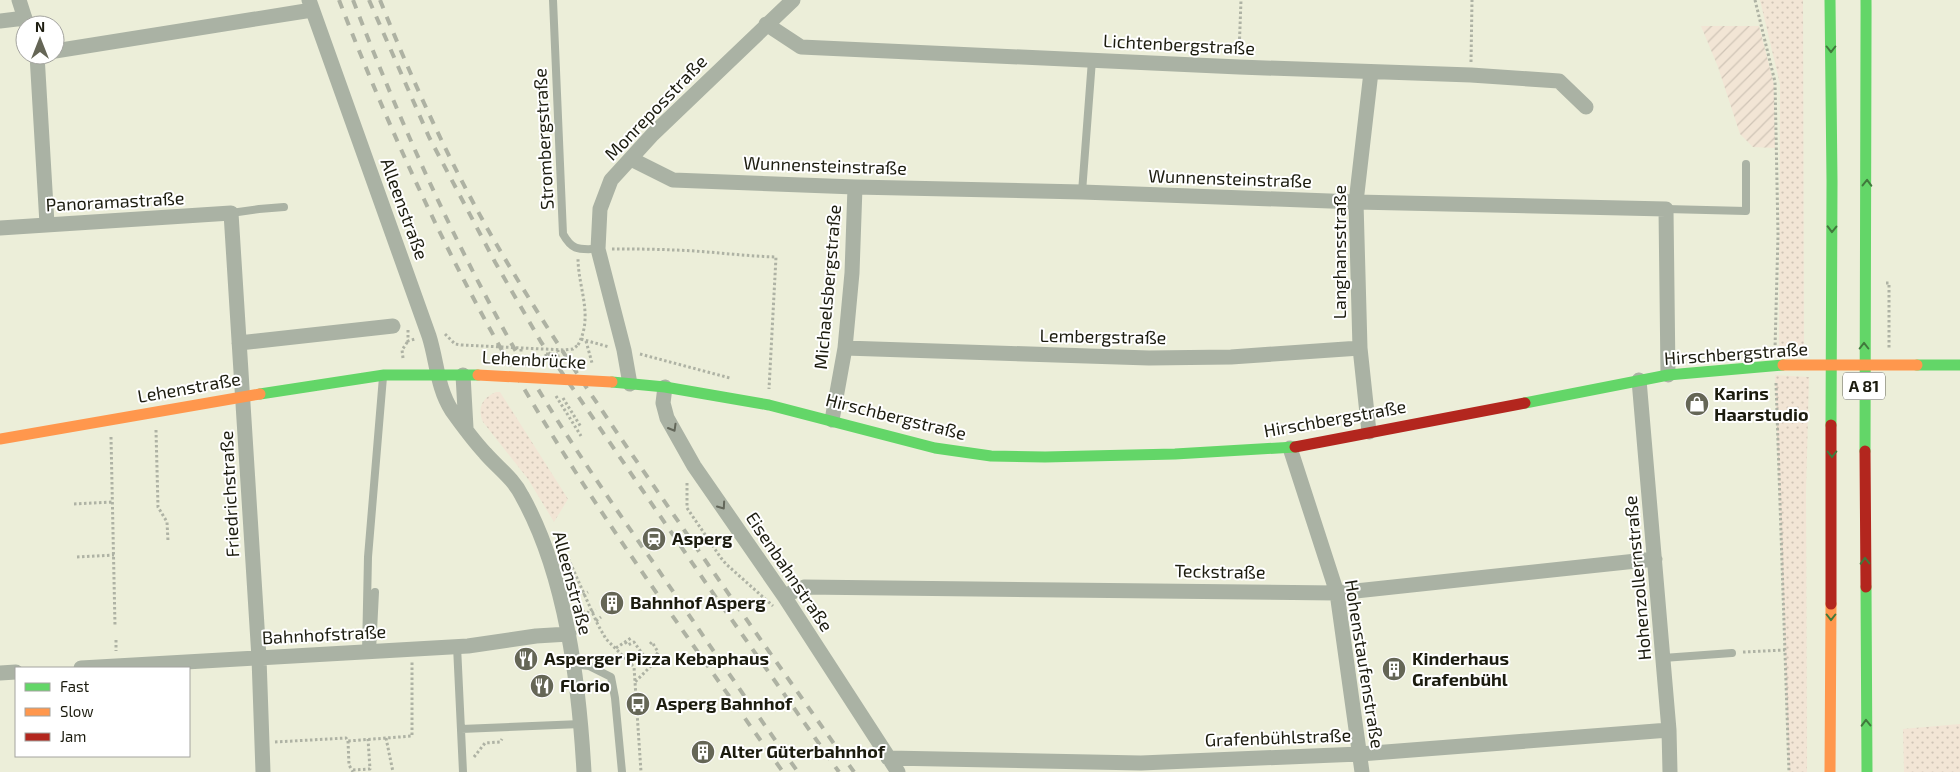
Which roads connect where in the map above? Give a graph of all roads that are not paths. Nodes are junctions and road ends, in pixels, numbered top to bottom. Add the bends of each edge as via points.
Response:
1 (19, 0) edge
2 (552, 0) edge
3 (793, 0) edge
4 (1830, 0) edge
5 (1866, 0) edge
6 (310, 5) edge
7 (24, 15) edge
8 (0, 20) edge
9 (15, 21) edge
10 (766, 24) junction
11 (65, 49) edge
12 (1092, 60) junction
13 (38, 65) edge
14 (1371, 72) junction
15 (1586, 107) dead end
16 (631, 159) junction
17 (1746, 164) dead end
18 (855, 187) junction
19 (1082, 192) junction
20 (1356, 202) junction
21 (284, 207) dead end
22 (1666, 210) junction
23 (231, 214) junction
24 (47, 224) junction
25 (0, 228) edge
26 (598, 249) junction
27 (393, 326) dead end
28 (239, 343) junction
29 (845, 348) junction
30 (1360, 348) junction
31 (1960, 365) edge
32 (437, 375) junction
33 (470, 375) junction
34 (1668, 375) junction
35 (384, 376) junction
36 (1639, 380) junction
37 (630, 384) junction
38 (665, 387) junction
39 (244, 396) junction
40 (832, 420) junction
41 (466, 428) junction
42 (1369, 432) junction
43 (0, 439) edge
44 (1290, 448) junction
45 (1655, 559) junction
46 (375, 592) dead end
47 (1337, 592) junction
48 (784, 596) junction
49 (569, 634) junction
50 (457, 646) junction
51 (369, 652) junction
52 (1732, 653) road end
53 (259, 658) junction
54 (1663, 658) junction
55 (573, 664) junction
56 (99, 667) edge
57 (15, 672) edge
58 (0, 673) edge
59 (581, 724) junction
60 (461, 729) junction
61 (1669, 730) junction
62 (1360, 754) junction
63 (888, 758) junction
64 (263, 772) edge
65 (464, 772) edge
66 (584, 772) edge
67 (622, 772) edge
68 (898, 772) edge
69 (1362, 772) edge
70 (1670, 772) edge
71 (1830, 772) edge
72 (1867, 772) edge

1 - 7 street
2 - 26 lane, Strombergstraße via 563,234 569,245 579,249
3 - 10 street, Monreposstraße
4 -> 71 main road, A 81
72 -> 5 main road, A 81
6 - 11 street
6 - 32 street, Alleenstraße via 427,329
8 - 9 street
10 - 12 street, Lichtenbergstraße via 801,47
10 - 16 street, Monreposstraße
12 - 14 street, Lichtenbergstraße
12 - 19 lane
13 - 24 street
14 - 15 street, Lichtenbergstraße via 1559,81
14 - 20 street, Langhansstraße
16 - 18 street, Wunnensteinstraße via 672,180
16 - 26 street, Monreposstraße via 611,180 600,210
17 - 22 lane via 1746,211
18 - 19 street, Wunnensteinstraße
18 - 29 street, Michaelsbergstraße
19 - 20 street, Wunnensteinstraße
20 - 22 street, Wunnensteinstraße
20 - 30 street, Langhansstraße
21 - 23 lane
22 - 34 street
23 - 24 street, Panoramastraße
23 - 28 street, Friedrichstraße
24 - 25 street, Panoramastraße
26 - 37 street, Monreposstraße
27 - 28 street
28 - 39 street, Friedrichstraße
29 - 30 street, Lembergstraße via 1167,358
29 - 40 street, Michaelsbergstraße
30 - 42 street, Langhansstraße
31 - 34 main road, Hirschbergstraße, bridge via 1779,365
32 - 33 main road, Lehenbrücke
32 - 35 main road, Lehenstraße
32 - 41 street, Alleenstraße via 452,411
33 - 37 main road, Lehenbrücke, bridge
33 - 41 street
34 - 36 main road, Hirschbergstraße
35 - 39 main road, Lehenstraße
35 - 51 lane via 368,557
36 - 42 main road, Hirschbergstraße
36 - 45 street, Hohenzollernstraße
37 - 38 main road, Hirschbergstraße
38 - 40 main road, Hirschbergstraße via 730,397
38 -> 48 street, Eisenbahnstraße via 663,403 667,418 694,466
39 - 43 main road, Lehenstraße
39 - 53 street, Friedrichstraße
40 - 44 main road, Hirschbergstraße via 936,448 991,456 1166,454
41 - 49 street, Alleenstraße via 485,454 510,477 528,506 546,547
42 - 44 main road, Hirschbergstraße
44 - 47 street, Hohenstaufenstraße
45 - 47 street, Teckstraße
45 - 54 street, Hohenzollernstraße
46 - 51 lane
47 - 48 street, Teckstraße via 804,587
47 - 62 street, Hohenstaufenstraße
48 - 63 street, Eisenbahnstraße
49 - 50 street, Bahnhofstraße
49 - 55 street, Alleenstraße
50 - 51 street, Bahnhofstraße
50 - 60 lane
51 - 53 street, Bahnhofstraße
52 - 54 lane
53 - 56 street, Bahnhofstraße
53 - 64 street, Friedrichstraße
54 - 61 street, Hohenzollernstraße
55 - 59 street, Alleenstraße
55 - 67 lane via 589,666 611,677
57 - 58 street
59 - 60 lane
59 - 66 street, Alleenstraße
60 - 65 lane
61 - 62 street, Grafenbühlstraße
61 - 70 street, Hohenzollernstraße
62 - 63 street, Grafenbühlstraße via 1141,763
62 - 69 street, Hohenstaufenstraße
63 - 68 street, Eisenbahnstraße

